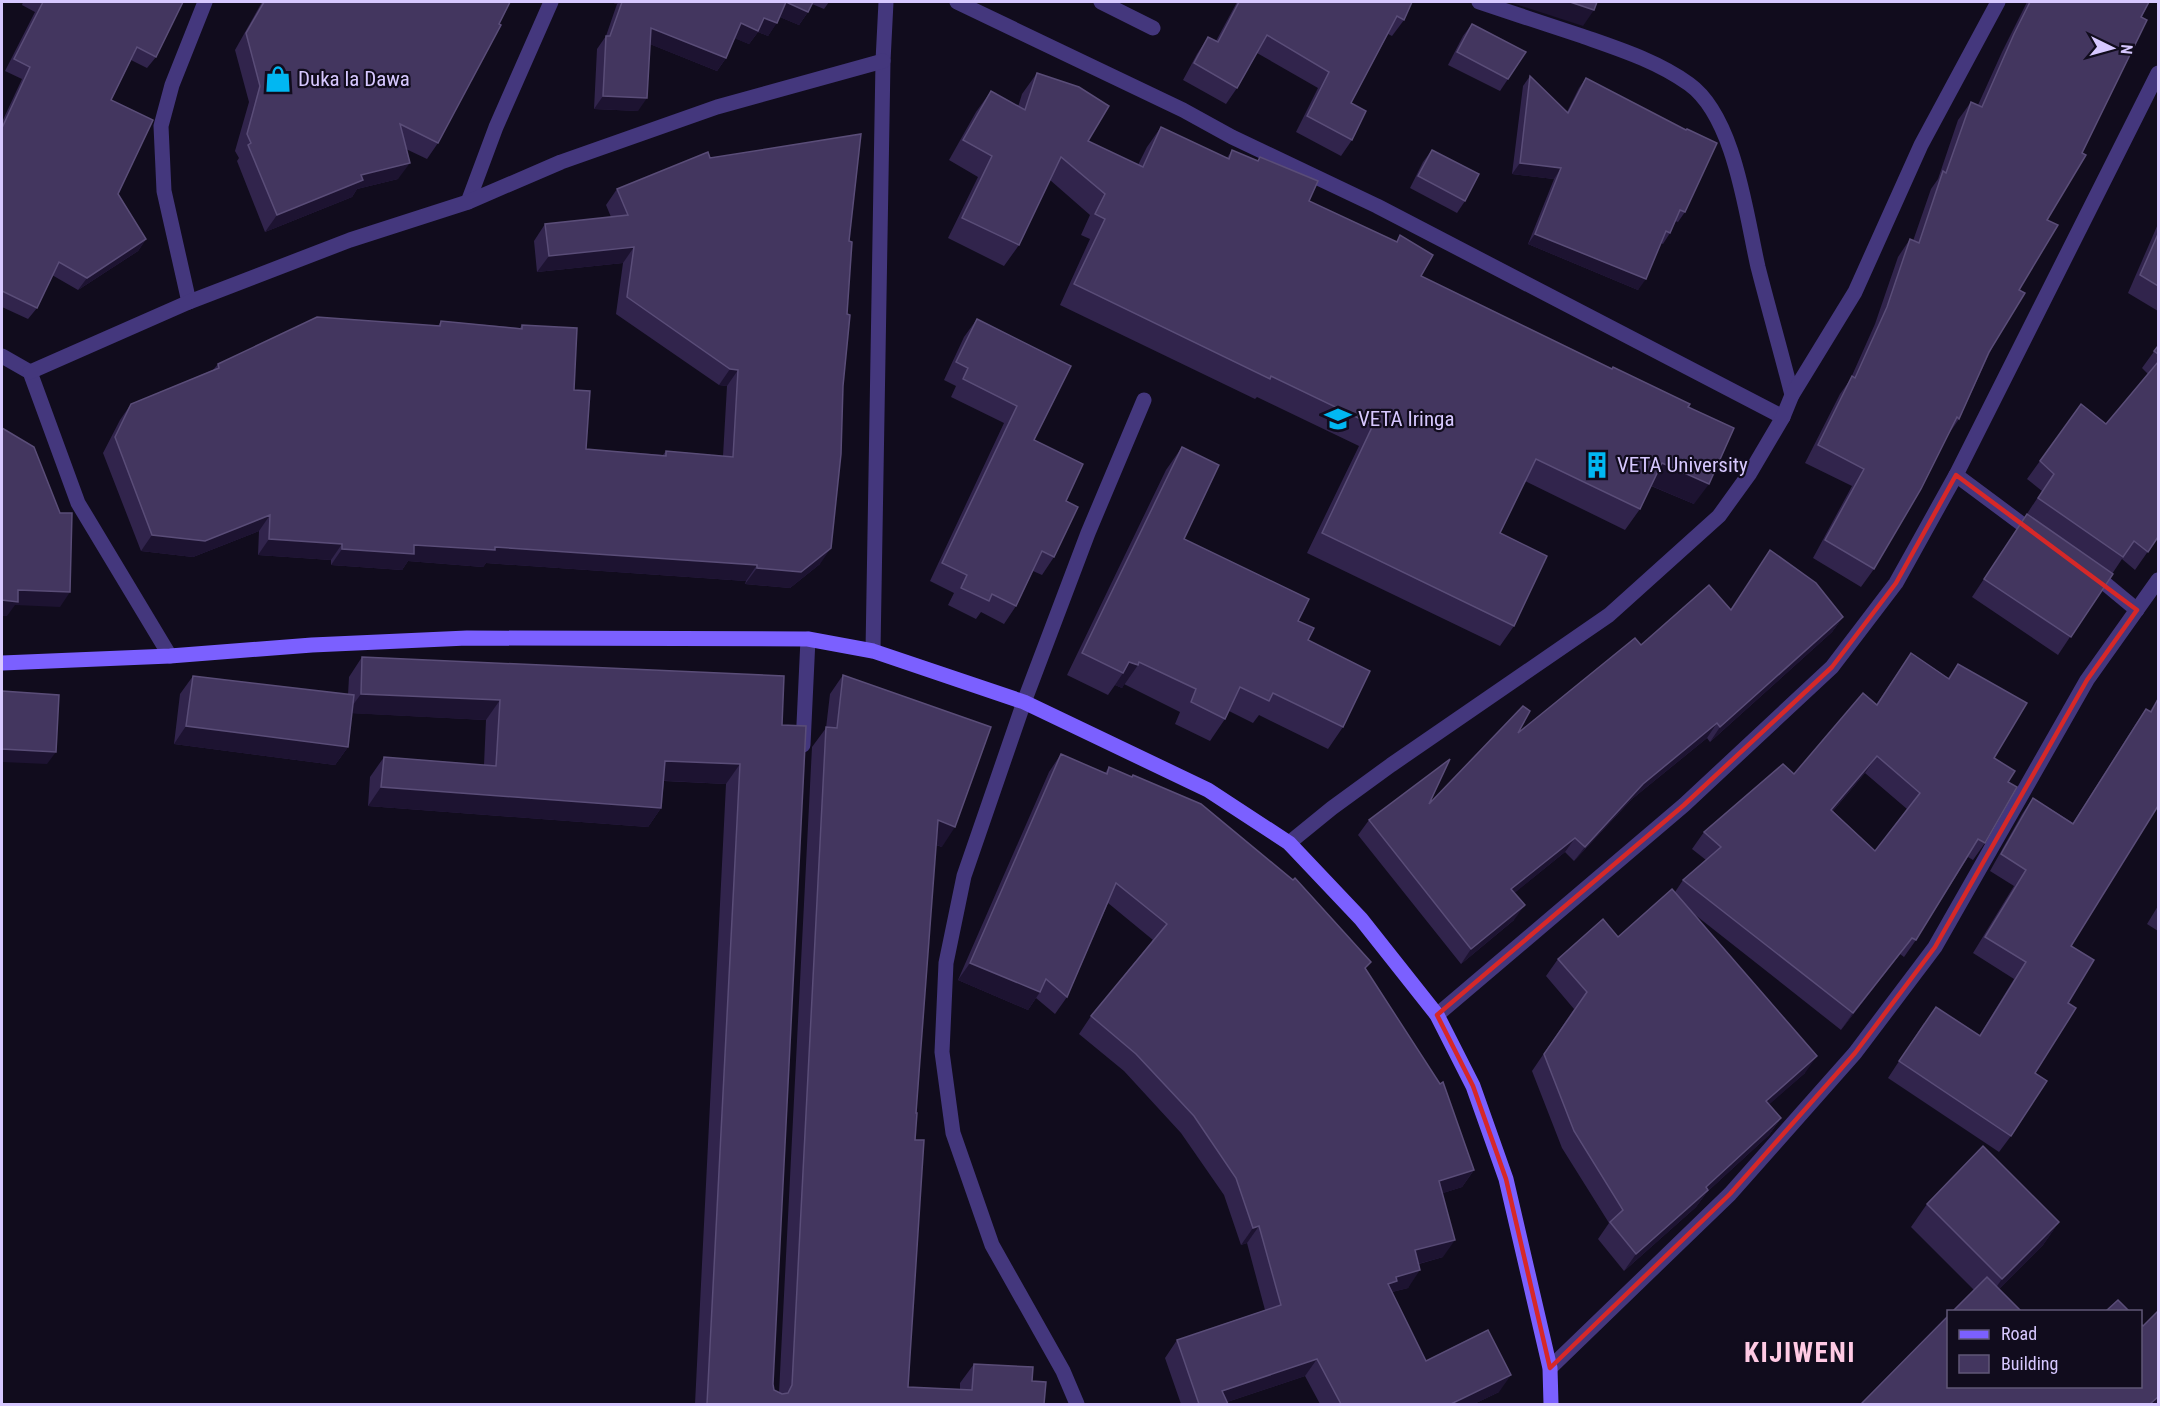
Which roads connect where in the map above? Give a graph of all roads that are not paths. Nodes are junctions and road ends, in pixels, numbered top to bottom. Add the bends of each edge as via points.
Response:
1 (205, 2) edge
2 (551, 2) edge
3 (889, 2) edge
4 (957, 2) edge
5 (1101, 2) edge
6 (1479, 2) edge
7 (1998, 2) edge
8 (1153, 28) dead end
9 (883, 62) junction
10 (2158, 73) edge
11 (468, 202) junction
12 (189, 303) junction
13 (2, 356) edge
14 (30, 372) junction
15 (1792, 394) junction
16 (1144, 400) dead end
17 (1783, 417) junction
18 (1956, 475) junction
19 (2050, 544) edge
20 (2077, 563) edge
21 (2158, 580) edge
22 (2137, 610) junction
23 (808, 639) junction
24 (873, 651) junction
25 (170, 656) junction
26 (2, 663) edge
27 (1024, 702) junction
28 (802, 758) edge
29 (1289, 843) junction
30 (1437, 1015) junction
31 (1550, 1368) junction
32 (1077, 1404) edge
33 (1551, 1404) edge

1 - 12 street via 172,85 161,126 164,190
2 - 11 street
3 - 9 street
4 - 17 street via 1377,206
5 - 8 street
6 - 15 street via 1651,62 1691,85 1710,106 1722,127 1742,190
7 - 15 street via 1921,146 1855,292
9 - 11 street via 717,107 561,162
9 - 24 street
10 - 18 street
11 - 12 street via 350,240
12 - 14 street
13 - 14 street
14 - 25 street via 78,503
15 - 17 street
16 - 27 street
17 - 29 street via 1719,516 1609,615 1391,765
18 - 19 street
18 - 30 street via 1896,583 1832,668 1684,805
20 - 22 street
21 - 22 street
22 - 31 street via 2087,680 1935,946 1855,1053 1730,1194
23 - 24 street
23 - 25 street via 467,638
23 - 28 street
24 - 27 street
25 - 26 street
27 - 29 street via 1208,790
27 - 32 street via 964,876 946,963 942,1052 953,1133 992,1245 1064,1371
29 - 30 street via 1361,919
30 - 31 street via 1473,1086 1506,1179
31 - 33 street

